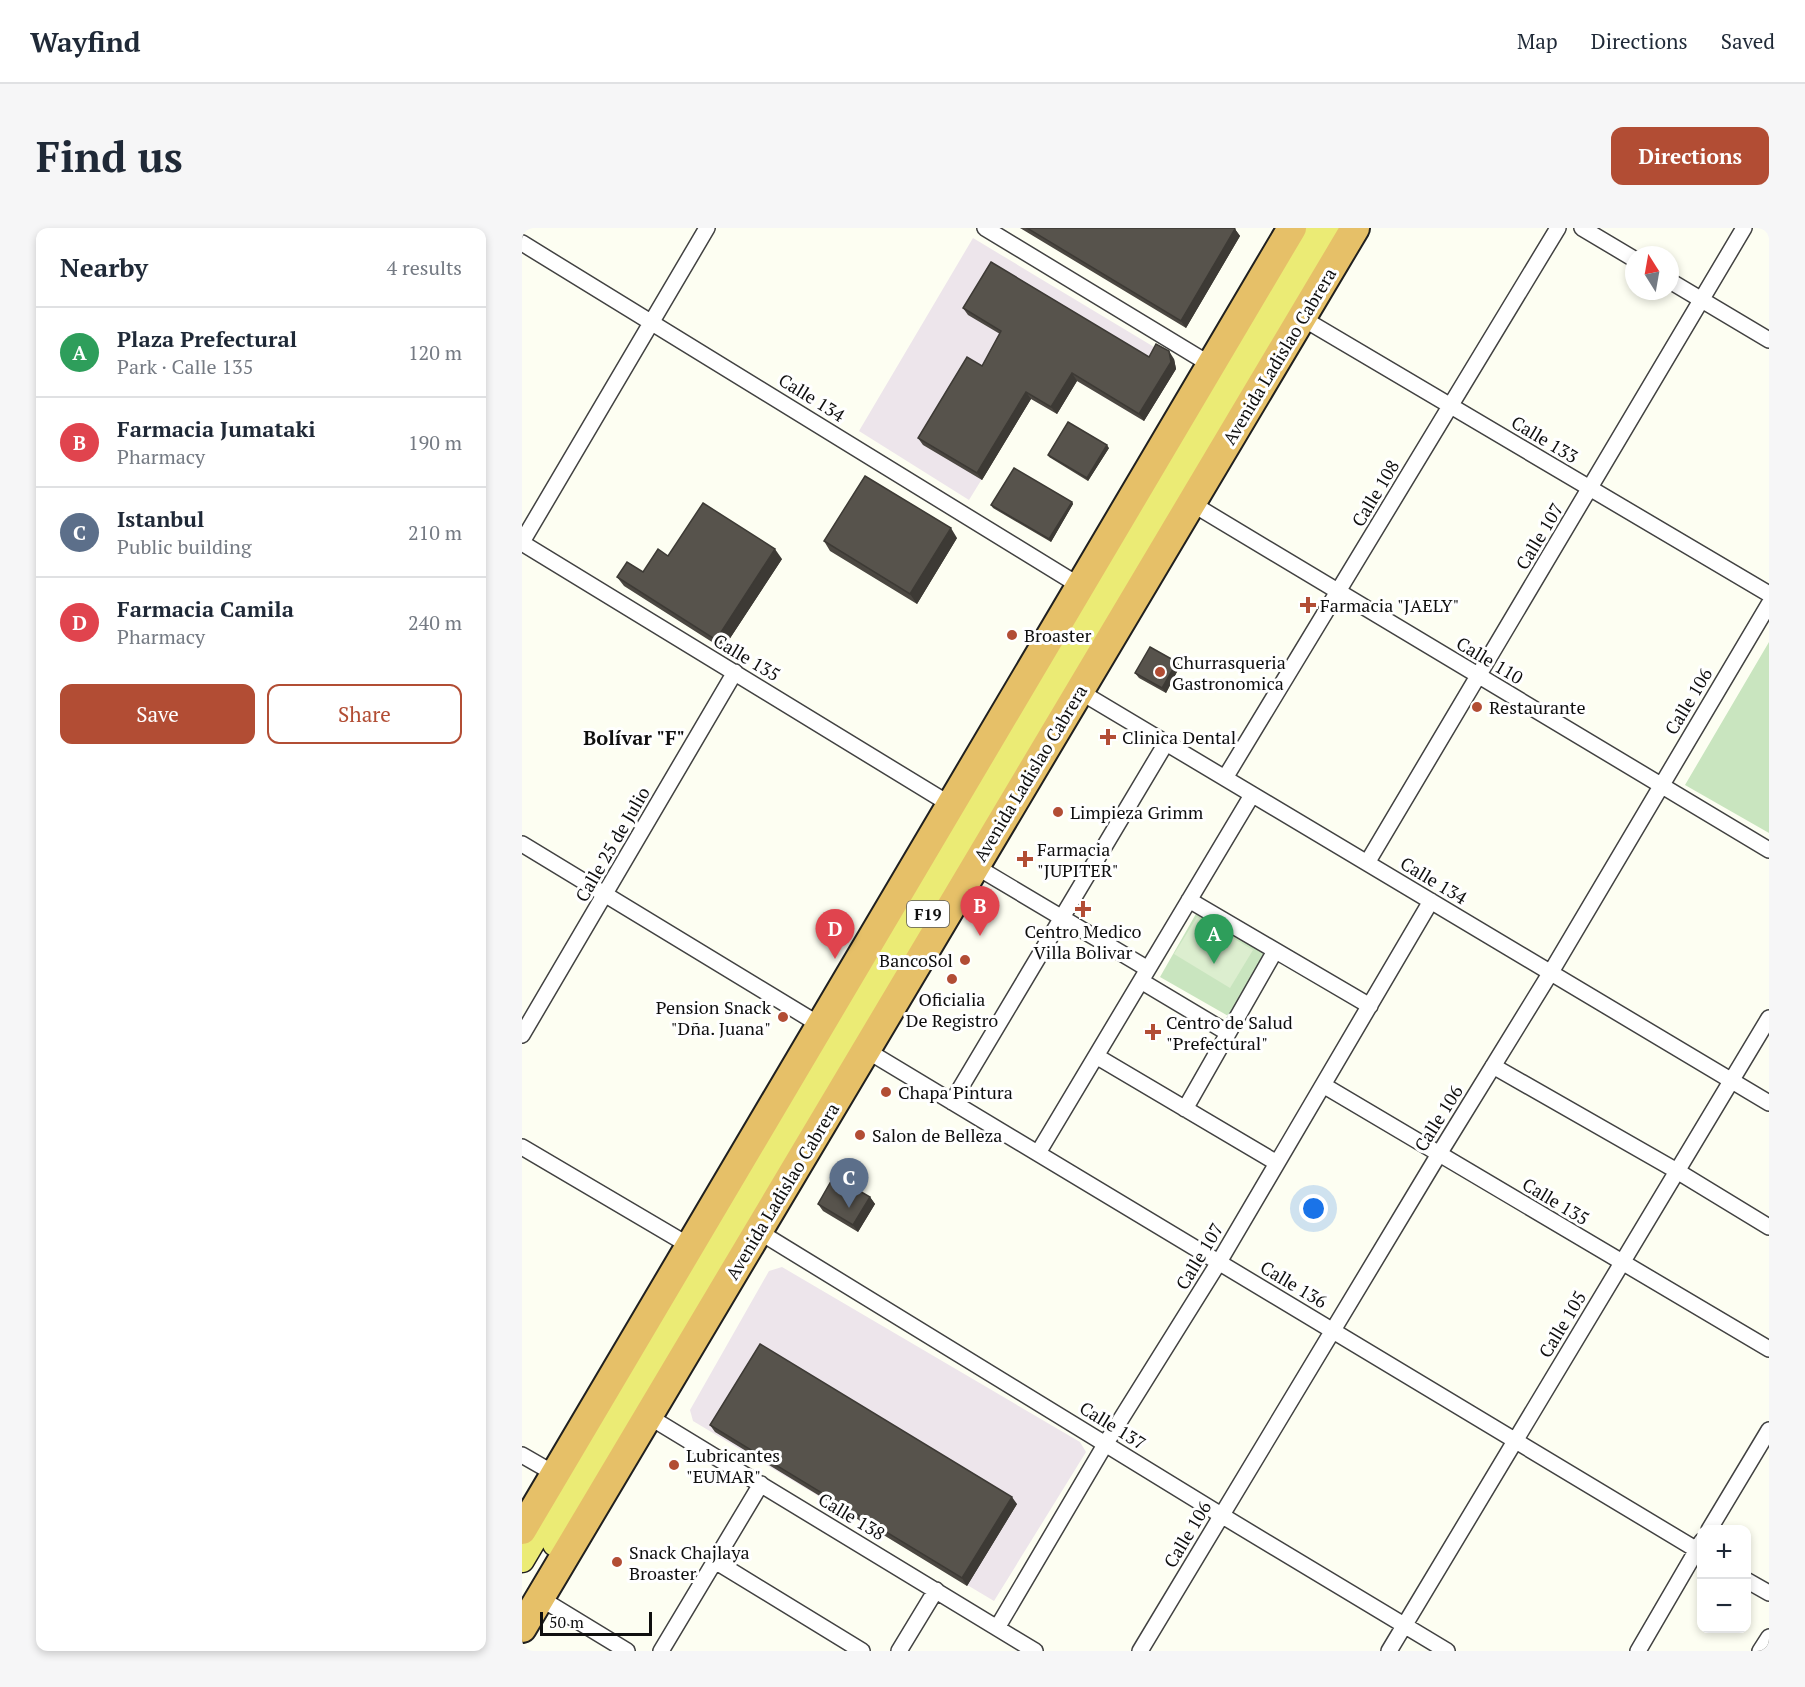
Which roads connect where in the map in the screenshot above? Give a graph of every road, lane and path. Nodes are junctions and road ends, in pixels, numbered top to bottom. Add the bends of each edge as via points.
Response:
1 (707, 228) edge
2 (985, 228) edge
3 (1292, 228) edge
4 (1313, 228) edge
5 (1334, 228) edge
6 (1355, 228) edge
7 (1558, 228) edge
8 (1582, 228) edge
9 (1744, 228) edge
10 (522, 243) edge
11 (1625, 254) edge
12 (1679, 287) edge
13 (1701, 300) junction
14 (1302, 318) junction
15 (652, 321) junction
16 (1769, 340) edge
17 (1211, 365) junction
18 (1451, 406) junction
19 (1590, 488) junction
20 (1191, 503) junction
21 (522, 542) edge
22 (1080, 586) junction
23 (1338, 592) junction
24 (1769, 594) edge
25 (1769, 604) edge
26 (735, 672) junction
27 (1478, 675) junction
28 (1079, 691) junction
29 (1166, 743) junction
30 (1225, 778) junction
31 (1661, 785) junction
32 (1252, 795) junction
33 (951, 805) junction
34 (522, 843) edge
35 (1769, 850) edge
36 (1367, 863) junction
37 (975, 866) junction
38 (605, 894) junction
39 (1189, 900) junction
40 (1431, 902) junction
41 (1063, 918) junction
42 (1275, 951) junction
43 (1551, 972) junction
44 (1145, 975) junction
45 (1370, 1006) junction
46 (1769, 1018) edge
47 (820, 1025) junction
48 (1228, 1033) junction
49 (522, 1035) edge
50 (866, 1050) junction
51 (1096, 1056) junction
52 (1493, 1066) junction
53 (1731, 1080) junction
54 (1323, 1085) junction
55 (952, 1102) junction
56 (1769, 1103) edge
57 (1185, 1109) junction
58 (522, 1147) edge
59 (1038, 1153) junction
60 (1439, 1154) junction
61 (1277, 1163) junction
62 (1677, 1171) junction
63 (1769, 1227) edge
64 (758, 1231) junction
65 (690, 1246) junction
66 (1219, 1262) junction
67 (1622, 1262) junction
68 (1333, 1330) junction
69 (1769, 1350) edge
70 (648, 1416) junction
71 (1769, 1430) edge
72 (1515, 1440) junction
73 (1106, 1443) junction
74 (522, 1455) edge
75 (555, 1474) junction
76 (762, 1484) junction
77 (1221, 1515) junction
78 (1712, 1525) edge
79 (522, 1530) edge
80 (1697, 1546) edge
81 (1697, 1553) edge
82 (522, 1560) edge
83 (715, 1562) junction
84 (1751, 1583) edge
85 (936, 1590) junction
86 (1769, 1593) edge
87 (531, 1599) edge
88 (1404, 1625) junction
89 (522, 1628) edge
90 (997, 1628) junction
91 (1769, 1637) edge
92 (627, 1651) edge
93 (661, 1651) edge
94 (862, 1651) edge
95 (899, 1651) edge
96 (1035, 1651) edge
97 (1140, 1651) edge
98 (1389, 1651) edge
99 (1447, 1651) edge
100 (1638, 1651) edge
101 (1760, 1651) edge

1 - 15 street
2 - 17 street
3 - 17 highway, F19
4 - 82 main road, Avenida Ladislao Cabrera / F19
5 - 87 main road, Avenida Ladislao Cabrera / F19
6 - 14 highway, Avenida Ladislao Cabrera / F19
7 - 18 street, Calle 108
8 - 11 street
9 - 13 street, Calle 107
10 - 15 street, Calle 134
12 - 13 street
13 - 16 street
13 - 19 street, Calle 107
14 - 18 street, Calle 133
14 - 20 highway, Avenida Ladislao Cabrera / F19
15 - 21 street
15 - 22 street, Calle 134
17 - 22 highway, F19
18 - 19 street, Calle 133
18 - 23 street, Calle 108
19 - 24 street, Calle 133
19 - 27 street, Calle 107
20 - 23 street, Calle 110
20 - 28 highway, Avenida Ladislao Cabrera / F19
21 - 26 street, Calle 135
22 - 33 highway, F19
23 - 27 street, Calle 110
23 - 30 street, Calle 108
25 - 31 street, Calle 106
26 - 33 street, Calle 135
26 - 38 street, Calle 25 de Julio
27 - 31 street, Calle 110
27 - 36 street, Calle 107
28 - 29 street, Calle 134
28 - 37 highway, Avenida Ladislao Cabrera / F19
29 - 30 street, Calle 134
29 - 41 street
30 - 32 street, Calle 134
31 - 35 street, Calle 110
31 - 43 street, Calle 106
32 - 36 street, Calle 134
32 - 39 street
33 - 47 highway, F19
34 - 38 street
36 - 40 street, Calle 134
37 - 41 street
37 - 50 highway, Avenida Ladislao Cabrera / F19
38 - 47 street
38 - 49 street, Calle 25 de Julio
39 - 42 street
39 - 44 street
40 - 43 street, Calle 134
40 - 45 street, Calle 107
41 - 44 street
41 - 55 street
42 - 45 street
42 - 48 street
43 - 52 street, Calle 106
43 - 53 street, Calle 134
44 - 48 street
44 - 51 street
45 - 54 street, Calle 107
46 - 53 street, Calle 105
47 - 65 highway, F19
48 - 57 street
50 - 55 street, Calle 136
50 - 64 highway, Avenida Ladislao Cabrera / F19
51 - 57 street
51 - 59 street
52 - 60 street, Calle 106
52 - 62 street
53 - 56 street, Calle 134
53 - 62 street, Calle 105
54 - 60 street, Calle 135
54 - 61 street, Calle 107
55 - 59 street, Calle 136
57 - 61 street
58 - 65 street
59 - 66 street, Calle 136
60 - 67 street, Calle 135
60 - 68 street, Calle 106
61 - 66 street, Calle 107
62 - 63 street
62 - 67 street, Calle 105
64 - 70 highway, Avenida Ladislao Cabrera / F19
64 - 73 street, Calle 137
65 - 75 highway, F19
66 - 68 street, Calle 136
66 - 73 street, Calle 107
67 - 69 street, Calle 135
67 - 72 street, Calle 105
68 - 72 street, Calle 136
68 - 77 street, Calle 106
70 - 76 street, Calle 138
70 - 87 highway, Avenida Ladislao Cabrera / F19
71 - 78 street
72 - 80 street, Calle 136
72 - 88 street, Calle 105
73 - 77 street, Calle 137
73 - 90 street, Calle 107
74 - 75 street
75 - 79 highway, F19
76 - 83 street
76 - 85 street, Calle 138
77 - 88 street, Calle 137
77 - 97 street, Calle 106
81 - 100 street
83 - 93 street
83 - 94 street
84 - 86 street
85 - 90 street, Calle 138
85 - 95 street
87 - 89 highway, Avenida Ladislao Cabrera / F19
87 - 92 street
88 - 98 street, Calle 105
88 - 99 street, Calle 137
90 - 96 street, Calle 138
91 - 101 street

